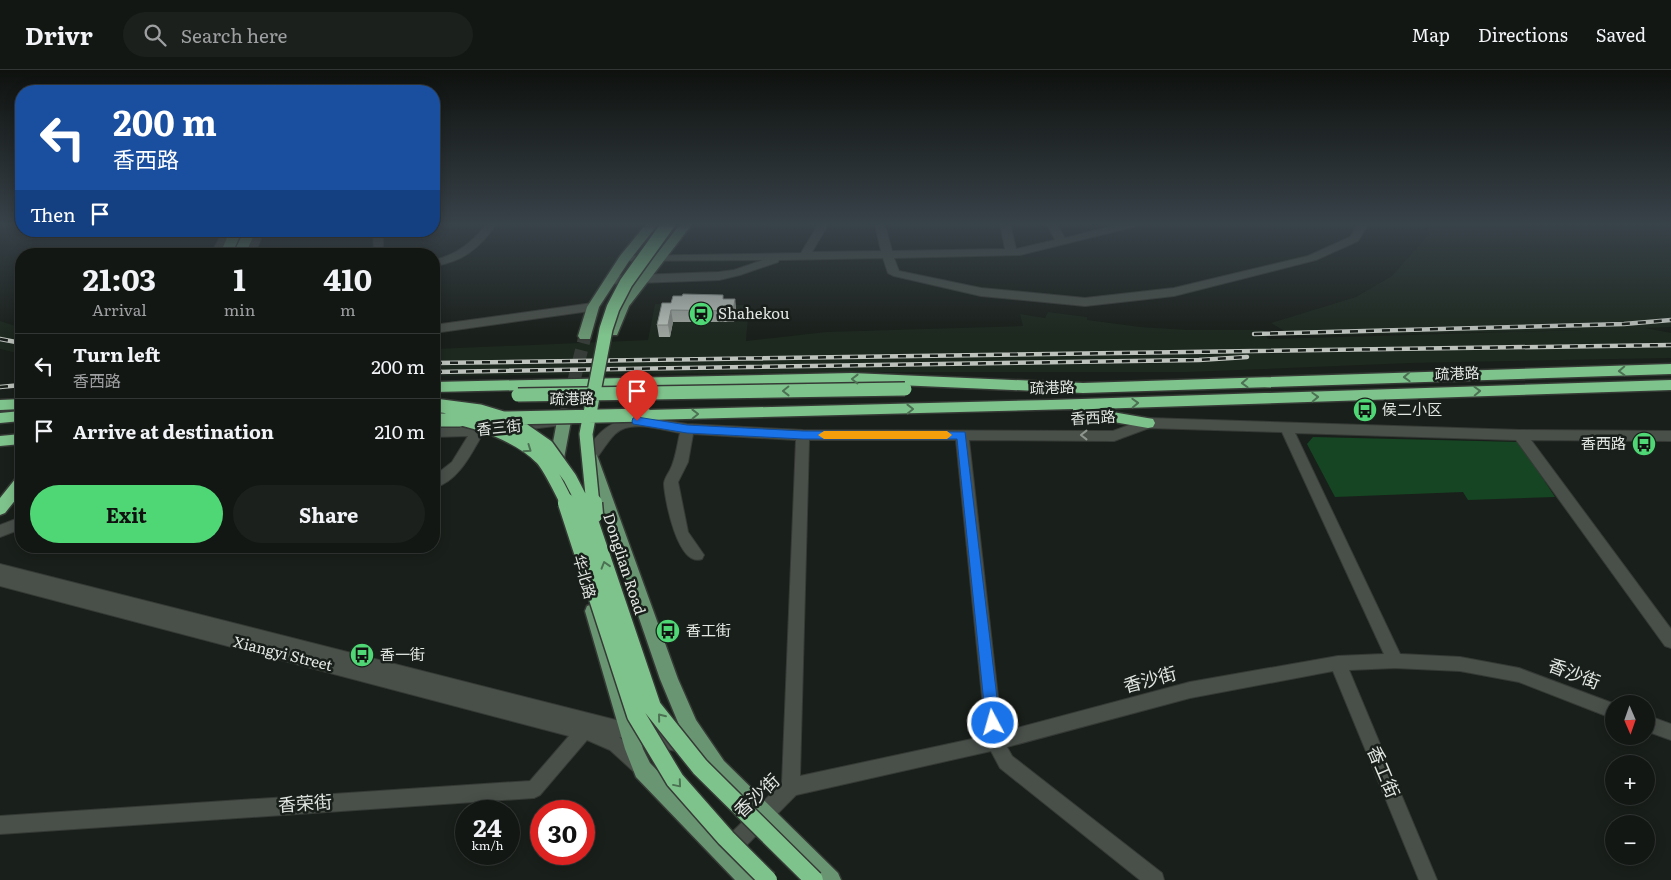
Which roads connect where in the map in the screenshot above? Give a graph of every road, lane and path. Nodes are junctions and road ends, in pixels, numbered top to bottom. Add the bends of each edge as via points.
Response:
1 (623, 261) edge
2 (641, 261) edge
3 (658, 261) edge
4 (772, 261) edge
5 (889, 261) edge
6 (1301, 261) edge
7 (661, 278) junction
8 (644, 279) junction
9 (610, 280) junction
10 (635, 289) junction
11 (593, 307) junction
12 (440, 329) edge
13 (586, 336) tunnel mouth
14 (611, 337) dead end
15 (1671, 369) edge
16 (1671, 385) edge
17 (440, 388) edge
18 (1083, 388) junction
19 (440, 397) edge
20 (15, 399) edge
21 (0, 400) edge
22 (15, 404) edge
23 (0, 405) edge
24 (1051, 405) junction
25 (440, 407) edge
26 (440, 416) edge
27 (15, 417) edge
28 (0, 418) edge
29 (440, 420) edge
30 (564, 421) joint
31 (595, 423) dead end
32 (1148, 423) junction
33 (1286, 427) junction
34 (687, 429) junction
35 (478, 431) junction
36 (0, 432) edge
37 (15, 432) edge
38 (440, 432) edge
39 (803, 435) junction
40 (962, 435) junction
41 (1520, 435) junction
42 (1671, 436) edge
43 (15, 440) edge
44 (0, 441) edge
45 (591, 455) junction
46 (440, 479) edge
47 (15, 490) edge
48 (0, 509) edge
49 (15, 525) edge
50 (0, 531) edge
51 (596, 535) junction
52 (697, 555) dead end
53 (0, 570) edge
54 (0, 580) edge
55 (1671, 641) edge
56 (1394, 661) junction
57 (1338, 664) junction
58 (1605, 708) edge
59 (1655, 726) edge
60 (584, 731) junction
61 (629, 732) junction
62 (1671, 732) edge
63 (995, 742) junction
64 (710, 760) junction
65 (643, 770) junction
66 (791, 787) junction
67 (763, 816) junction
68 (0, 825) edge
69 (724, 854) junction
70 (748, 880) edge
71 (768, 880) edge
72 (814, 880) edge
73 (831, 880) edge
74 (1154, 880) edge
75 (1428, 880) edge

1 - 9 main road
2 - 51 highway, bridge via 612,308 586,434
3 - 8 main road
4 - 7 street via 719,276
5 - 6 street via 894,274 981,292 1085,302 1174,292
7 - 8 street
7 - 10 street
8 - 9 street
8 - 10 main road
9 - 11 main road
10 - 14 main road via 620,310
11 - 12 street
11 - 13 main road
15 -> 18 highway
24 -> 16 highway, 疏港路
18 -> 17 highway via 852,378
18 -> 19 highway, bridge
20 - 21 highway
22 - 23 highway
29 -> 24 highway, 疏港路, bridge
24 - 32 highway
25 - 51 highway, Donglian Road, bridge via 480,411 503,418 547,446 570,478
26 -> 71 highway, bridge via 470,420 511,437 541,458 568,505 636,715 675,780
27 - 28 highway
30 - 35 street, 香三街
30 - 61 main road, 华北路 via 554,463 558,492
31 - 45 main road
32 - 33 street, 香西路
32 -> 40 street, 香西路 via 1114,436
33 - 41 street, 香西路
33 - 56 street
34 - 39 street, 香西路
34 - 45 street, 香西路 via 637,421 620,424 604,437
34 - 52 street via 681,462 671,482 681,534
35 - 38 street, 香三街
35 - 46 street via 457,466
36 - 37 highway
39 - 40 street, 香西路
39 - 66 street
40 - 63 street
41 - 42 street, 香西路
41 - 55 street
43 - 44 highway
45 - 64 main road via 669,679 689,726
47 - 48 highway
49 - 50 street
72 -> 51 highway, Donglian Road, bridge via 714,781 652,707
53 - 61 street, Xiangyi Street
54 - 60 street, Xiangyi Street
56 - 57 street, 香沙街
56 - 58 street, 香沙街 via 1460,664 1519,675
57 - 63 street, 香沙街 via 1190,690
57 - 75 street, 香工街
59 - 62 street
60 - 65 street, Xiangyi Street via 616,744
60 - 68 street, 香荣街 via 534,789
61 - 64 street via 693,748
61 - 65 main road, 华北路
63 - 66 street, 香沙街
63 - 74 street via 1006,762
64 - 67 main road
65 - 69 main road
66 - 67 street, 香沙街
67 - 69 street, 香沙街
67 - 73 main road
69 - 70 main road

